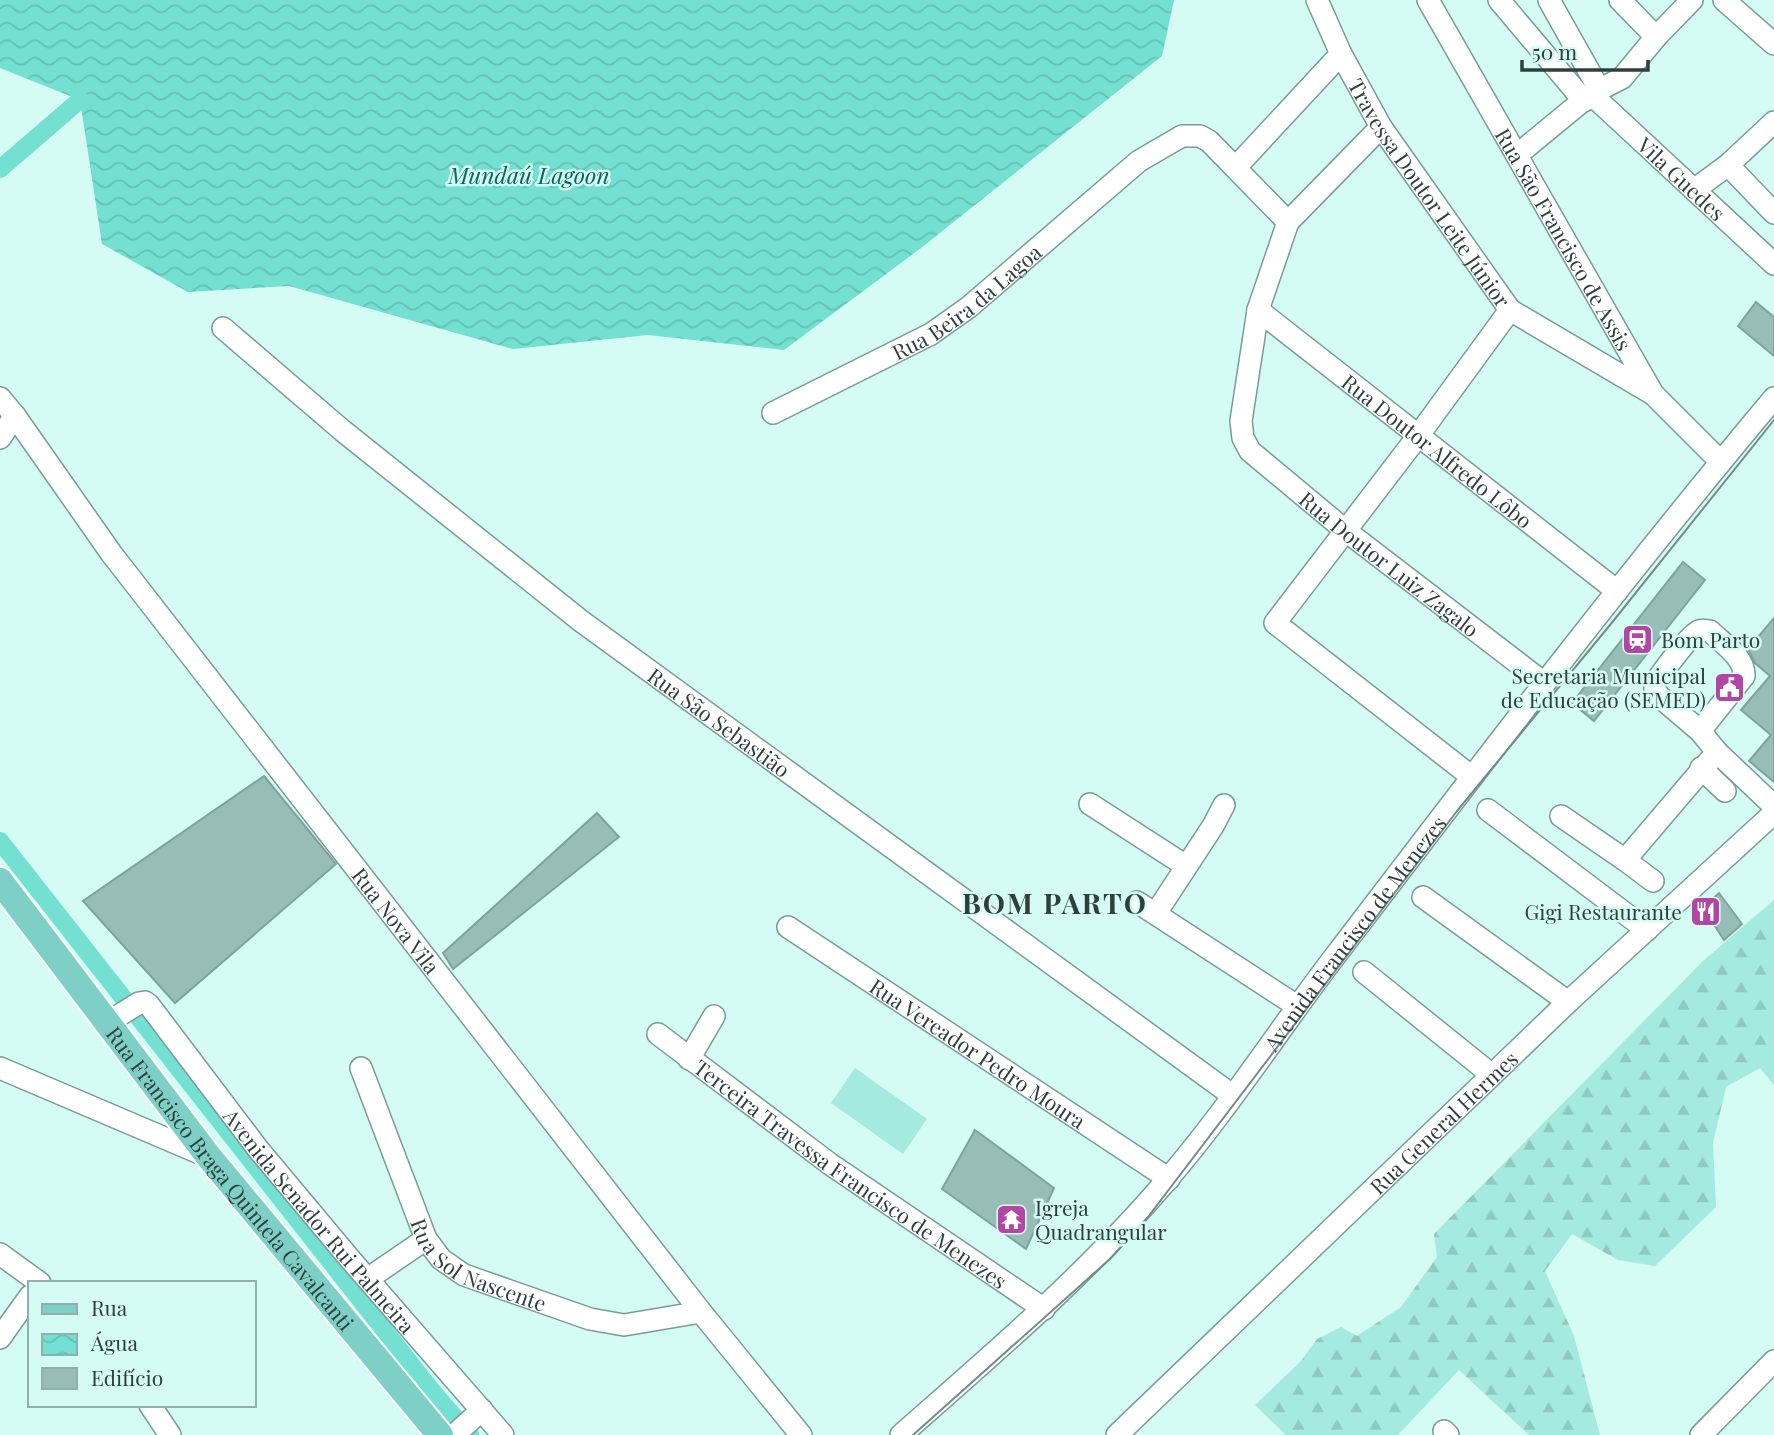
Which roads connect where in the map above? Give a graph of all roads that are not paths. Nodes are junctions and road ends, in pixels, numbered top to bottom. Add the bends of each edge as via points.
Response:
1 (1317, 0) edge
2 (1428, 0) edge
3 (1499, 0) edge
4 (1549, 0) edge
5 (1620, 0) edge
6 (1724, 0) edge
7 (1682, 3) edge
8 (1656, 37) junction
9 (1774, 44) edge
10 (1340, 54) junction
11 (1591, 95) junction
12 (1774, 122) edge
13 (1381, 127) junction
14 (1517, 155) junction
15 (1728, 165) junction
16 (1236, 167) junction
17 (1694, 190) junction
18 (1774, 213) edge
19 (1288, 222) junction
20 (1774, 264) edge
21 (1258, 310) junction
22 (1510, 310) junction
23 (223, 328) dead end
24 (1653, 394) junction
25 (0, 398) edge
26 (1774, 398) edge
27 (774, 413) dead end
28 (15, 416) junction
29 (1418, 436) junction
30 (0, 438) edge
31 (1721, 461) junction
32 (1346, 531) junction
33 (1617, 590) junction
34 (1544, 683) junction
35 (1700, 731) junction
36 (1717, 751) junction
37 (1701, 768) junction
38 (1472, 777) junction
39 (1726, 791) dead end
40 (1090, 804) dead end
41 (1224, 804) dead end
42 (1774, 806) edge
43 (1488, 810) dead end
44 (1774, 813) edge
45 (1561, 816) dead end
46 (1625, 860) junction
47 (1186, 866) junction
48 (0, 881) edge
49 (1653, 881) dead end
50 (1423, 897) dead end
51 (1137, 902) dead end
52 (1156, 913) junction
53 (788, 927) dead end
54 (1647, 930) junction
55 (1364, 972) dead end
56 (1567, 1002) junction
57 (1297, 1006) junction
58 (128, 1010) junction
59 (714, 1016) dead end
60 (658, 1034) dead end
61 (689, 1059) junction
62 (0, 1068) edge
63 (361, 1068) dead end
64 (1492, 1075) junction
65 (1233, 1095) junction
66 (209, 1157) junction
67 (1169, 1179) junction
68 (426, 1239) junction
69 (0, 1254) edge
70 (369, 1278) junction
71 (37, 1281) edge
72 (28, 1299) edge
73 (1044, 1309) junction
74 (701, 1311) junction
75 (0, 1338) edge
76 (1774, 1361) edge
77 (151, 1407) edge
78 (477, 1415) junction
79 (170, 1435) edge
80 (440, 1435) edge
81 (454, 1435) edge
82 (503, 1435) edge
83 (801, 1435) edge
84 (901, 1435) edge
85 (1117, 1435) edge
86 (1701, 1435) edge

1 - 10 street, Travessa Doutor Leite Júnior
2 - 14 street, Rua São Francisco de Assis
3 - 11 street
4 - 11 street
5 - 8 street
6 - 9 street
7 - 8 street
8 - 11 street via 1630,71
10 - 13 street, Travessa Doutor Leite Júnior
10 - 16 street
11 - 14 street
11 - 17 street, Vila Guedes
12 - 15 street
13 - 19 street
13 - 22 street, Travessa Doutor Leite Júnior
14 - 24 street, Rua São Francisco de Assis
15 - 17 street
15 - 18 street
16 - 19 street
16 - 27 street, Rua Beira da Lagoa via 1209,141 1193,135 1172,140 1139,161 931,334
17 - 20 street, Vila Guedes
19 - 21 street
21 - 29 street, Rua Doutor Alfredo Lôbo
21 - 32 street, Rua Doutor Luiz Zagalo via 1241,421 1243,438 1250,451
22 - 24 street, Travessa Doutor Leite Júnior
22 - 29 street
23 - 65 street, Rua São Sebastião via 352,439 581,621
24 - 31 street, Rua São Francisco de Assis
25 - 28 street, Rua Nova Vila
26 - 31 street, Avenida Francisco de Menezes
28 - 30 street
28 - 74 street, Rua Nova Vila via 111,553
29 - 32 street
29 - 33 street, Rua Doutor Alfredo Lôbo
31 - 33 street, Avenida Francisco de Menezes
32 - 34 street, Rua Doutor Luiz Zagalo
32 - 38 street via 1275,623
33 - 34 street, Avenida Francisco de Menezes
34 - 38 street, Avenida Francisco de Menezes
35 - 35 street via 1660,697 1655,683 1697,631 1704,630 1742,663 1744,676
35 - 36 street
36 - 37 street
36 - 42 street
37 - 39 street
37 - 46 street
38 - 57 street, Avenida Francisco de Menezes
40 - 47 street
41 - 47 street
43 - 54 street
44 - 54 street, Rua General Hermes
45 - 46 street
46 - 49 street
47 - 52 street
48 - 58 main road, Rua Francisco Braga Quintela Cavalcanti via 27,917
50 - 56 street
51 - 52 street
52 - 57 street
53 - 67 street, Rua Vereador Pedro Moura
54 - 56 street, Rua General Hermes
55 - 64 street
56 - 64 street, Rua General Hermes
57 - 65 street, Avenida Francisco de Menezes
58 - 66 main road, Rua Francisco Braga Quintela Cavalcanti
58 - 70 street, Avenida Senador Rui Palmeira via 149,1005 258,1149
59 - 61 street
60 - 61 street, Terceira Travessa Francisco de Menezes
61 - 73 street, Terceira Travessa Francisco de Menezes via 830,1164
62 - 66 street
63 - 68 street, Rua Sol Nascente
64 - 85 street, Rua General Hermes
65 - 67 street, Avenida Francisco de Menezes
66 - 80 main road, Rua Francisco Braga Quintela Cavalcanti
67 - 73 street, Avenida Francisco de Menezes
68 - 70 street
68 - 74 street, Rua Sol Nascente via 441,1259 464,1275 590,1319 624,1325
69 - 71 street
70 - 78 street, Avenida Senador Rui Palmeira
72 - 75 street
73 - 84 street, Avenida Francisco de Menezes
74 - 83 street, Rua Nova Vila
76 - 86 street
77 - 79 street
78 - 81 street
78 - 82 street, Avenida Senador Rui Palmeira

